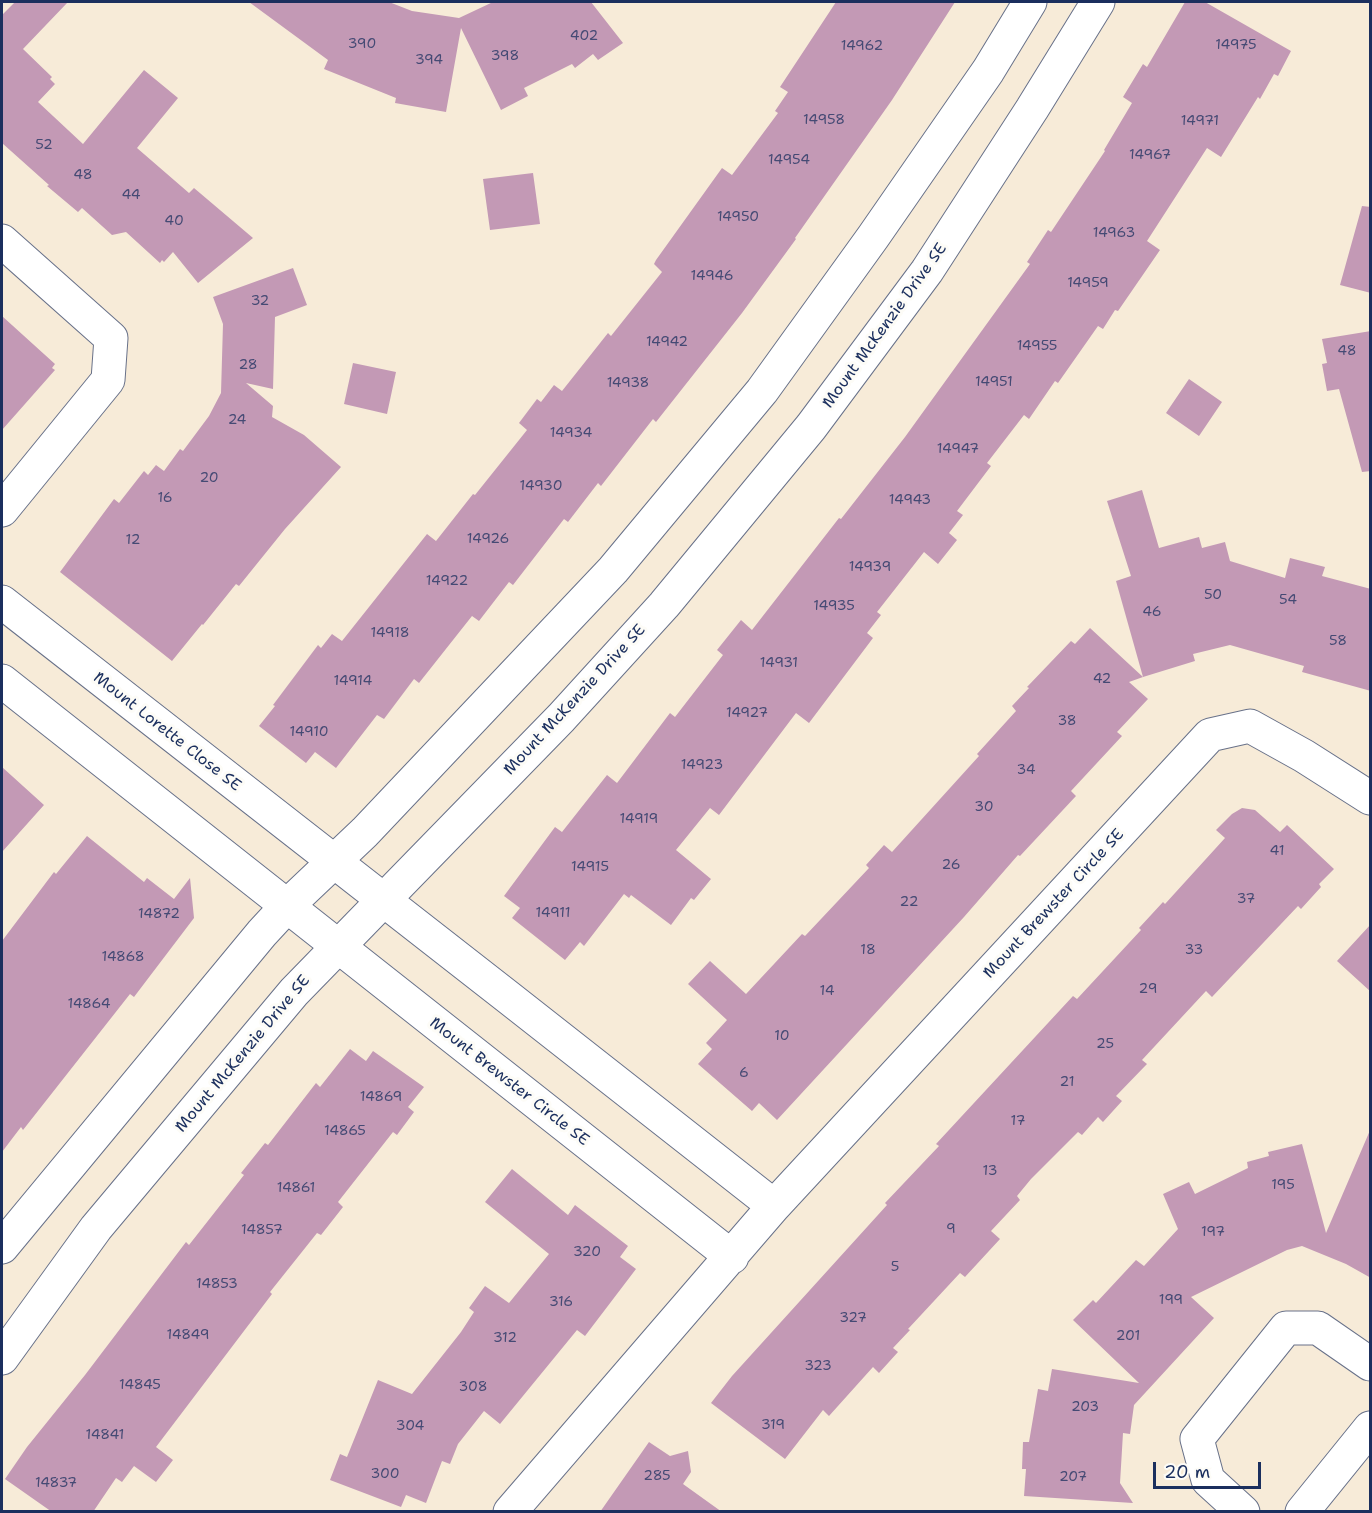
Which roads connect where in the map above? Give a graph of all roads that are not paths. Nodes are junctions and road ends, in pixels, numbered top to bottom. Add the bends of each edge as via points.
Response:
1 (1030, 2) edge
2 (1098, 2) edge
3 (2, 241) edge
4 (2, 510) edge
5 (2, 602) edge
6 (2, 681) edge
7 (1371, 798) edge
8 (332, 862) junction
9 (382, 900) junction
10 (287, 906) junction
11 (338, 946) junction
12 (774, 1206) junction
13 (2, 1247) edge
14 (732, 1257) junction
15 (2, 1358) edge
16 (1371, 1364) edge
17 (1371, 1428) edge
18 (510, 1512) edge
19 (1243, 1512) edge
20 (1302, 1512) edge

1 - 8 street via 988,71 762,391 614,570
2 - 9 street, Mount McKenzie Drive SE via 927,271 811,427 664,605 561,718
3 - 4 street via 111,338 108,381
5 - 8 street, Mount Lorette Close SE
6 - 10 street
7 - 12 street, Mount Brewster Circle SE via 1250,726 1210,735
8 - 9 street
8 - 10 street
9 - 11 street, Mount McKenzie Drive SE
9 - 12 street
10 - 11 street, Mount Brewster Circle SE
10 - 13 street
11 - 14 street, Mount Brewster Circle SE
11 - 15 street, Mount McKenzie Drive SE via 294,992 96,1228
12 - 14 street, Mount Brewster Circle SE
14 - 18 street, Mount Brewster Circle SE
16 - 19 street via 1318,1328 1286,1328 1197,1439 1208,1480
17 - 20 street

